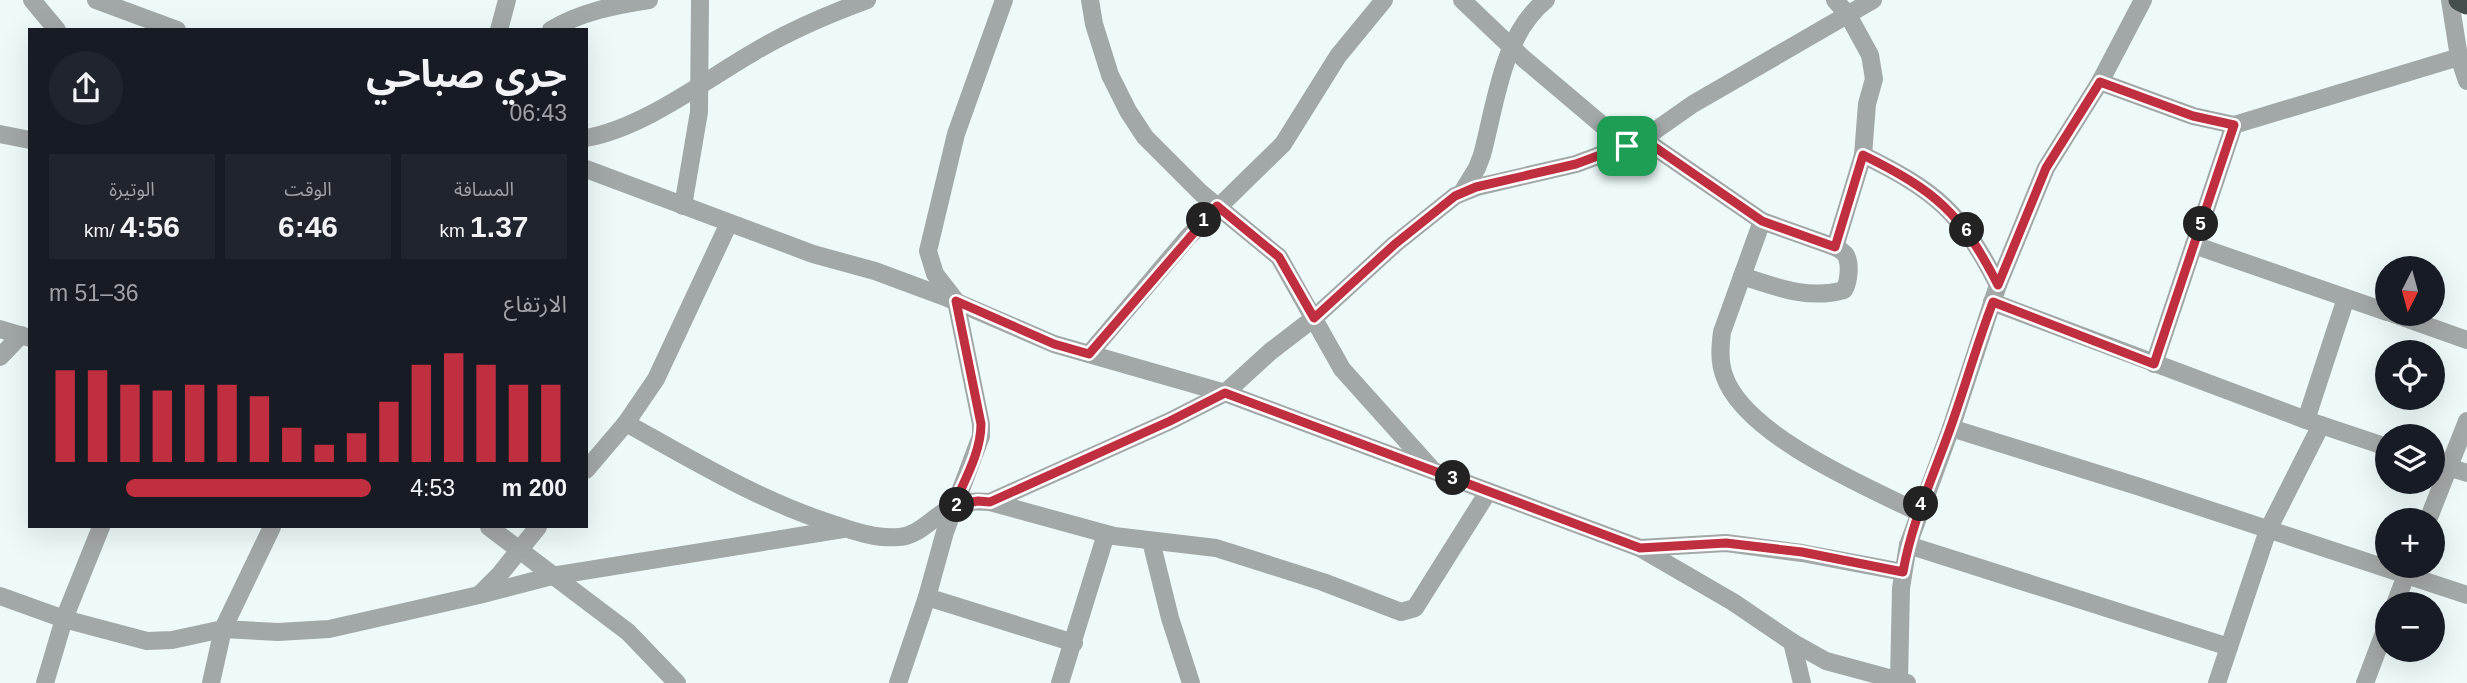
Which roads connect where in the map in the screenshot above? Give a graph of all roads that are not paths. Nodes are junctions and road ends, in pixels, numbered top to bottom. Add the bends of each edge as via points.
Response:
1 (32, 0) edge
2 (96, 0) edge
3 (507, 0) edge
4 (649, 0) edge
5 (700, 0) edge
6 (867, 0) edge
7 (1004, 0) edge
8 (1090, 0) edge
9 (1384, 0) edge
10 (1462, 0) edge
11 (1546, 0) edge
12 (1835, 0) edge
13 (1873, 0) edge
14 (2143, 0) edge
15 (2450, 0) edge
16 (2459, 0) edge
17 (2467, 4) edge
18 (1848, 15) junction
19 (55, 28) edge
20 (172, 28) edge
21 (500, 28) edge
22 (554, 28) edge
23 (1512, 48) junction
24 (2459, 57) junction
25 (2467, 81) edge
26 (2100, 82) junction
27 (700, 85) junction
28 (2234, 125) junction
29 (0, 134) edge
30 (588, 138) edge
31 (28, 140) edge
32 (1635, 142) junction
33 (1863, 155) junction
34 (588, 170) edge
35 (1463, 191) junction
36 (683, 206) junction
37 (1217, 206) junction
38 (1762, 221) junction
39 (729, 223) junction
40 (2194, 245) junction
41 (1835, 247) junction
42 (1742, 276) junction
43 (1995, 293) junction
44 (2346, 298) junction
45 (956, 301) junction
46 (2375, 308) edge
47 (1314, 318) junction
48 (2427, 326) edge
49 (0, 329) edge
50 (25, 336) edge
51 (2467, 340) edge
52 (1089, 354) junction
53 (0, 357) edge
54 (2154, 364) junction
55 (1225, 393) junction
56 (2467, 421) edge
57 (2313, 422) junction
58 (626, 423) junction
59 (1951, 428) junction
60 (2375, 443) edge
61 (2445, 457) edge
62 (2445, 466) edge
63 (588, 468) edge
64 (1432, 470) junction
65 (2467, 473) edge
66 (1488, 492) junction
67 (990, 502) junction
68 (954, 505) junction
69 (1918, 512) junction
70 (101, 528) edge
71 (272, 528) edge
72 (490, 528) edge
73 (537, 528) edge
74 (846, 528) junction
75 (2268, 530) junction
76 (1106, 534) junction
77 (1151, 541) junction
78 (1908, 545) junction
79 (520, 548) junction
80 (1640, 548) junction
81 (2375, 561) edge
82 (1903, 572) junction
83 (552, 576) junction
84 (2425, 578) edge
85 (479, 595) junction
86 (2467, 595) edge
87 (0, 596) edge
88 (927, 597) junction
89 (64, 619) junction
90 (223, 629) junction
91 (1792, 642) junction
92 (1074, 643) junction
93 (2229, 647) junction
94 (2375, 657) edge
95 (1903, 682) edge
96 (45, 683) edge
97 (211, 683) edge
98 (677, 683) edge
99 (898, 683) edge
100 (1060, 683) edge
101 (1191, 683) edge
102 (1802, 683) edge
103 (2217, 683) edge
104 (2365, 683) edge

1 - 19 street
2 - 20 street
3 - 21 street
4 - 22 street via 596,12
5 - 27 street
6 - 27 street via 757,50
7 - 45 street via 956,134 929,237 930,264
8 - 37 street via 1110,75 1128,111 1145,138
9 - 37 street via 1338,56 1283,144
10 - 23 street
11 - 23 street via 1533,10
12 - 18 street
13 - 18 street
14 - 26 street
15 - 24 street
16 - 17 highway
18 - 32 street
18 - 33 street via 1870,55 1874,79
23 - 32 street
23 - 35 street via 1482,155
24 - 25 street
24 - 28 street
26 - 28 street via 2193,116
26 - 43 street via 2046,168
27 - 30 street via 616,131
27 - 36 street
28 - 40 street
29 - 31 street
32 - 35 street via 1576,164
32 - 38 street
33 - 41 street
33 - 43 street via 1936,197 1979,247
34 - 36 street
35 - 47 street via 1395,244
36 - 39 street
37 - 47 street via 1279,257
37 - 52 street
38 - 41 street
38 - 42 street
39 - 45 street
39 - 58 street via 656,379
40 - 44 street
40 - 54 street
41 - 42 street via 1847,261 1844,290 1803,294
42 - 69 street via 1719,351 1724,376 1734,394 1756,421 1834,470
43 - 54 street
43 - 59 street
44 - 46 street
44 - 57 street
45 - 52 street
45 - 68 street via 981,436
47 - 55 street
47 - 64 street via 1347,375
48 - 51 street
49 - 50 street
50 - 53 street
52 - 55 street
54 - 57 street
55 - 64 street
55 - 67 street
56 - 61 street
57 - 60 street
57 - 75 street
58 - 63 street
58 - 74 street via 732,481 810,517
59 - 69 street
59 - 75 street
62 - 65 street
64 - 66 street
66 - 77 street via 1409,612 1393,611 1323,582 1216,548
66 - 80 street
67 - 68 street
67 - 76 street
68 - 74 street via 903,537
68 - 88 street
69 - 78 street
70 - 89 street
71 - 90 street
72 - 79 street
73 - 79 street
74 - 83 street
75 - 81 street
75 - 93 street
76 - 77 street
76 - 92 street
77 - 101 street
78 - 82 street
78 - 93 street
79 - 83 street
79 - 85 street
80 - 82 street via 1726,543
80 - 91 street
82 - 95 street
83 - 85 street
83 - 98 street via 636,639
84 - 86 street
85 - 90 street via 329,629
87 - 89 street
88 - 92 street
88 - 99 street
89 - 90 street via 147,641
89 - 96 street
90 - 97 street
91 - 95 street via 1826,660
91 - 102 street
92 - 100 street
93 - 103 street
94 - 104 street

